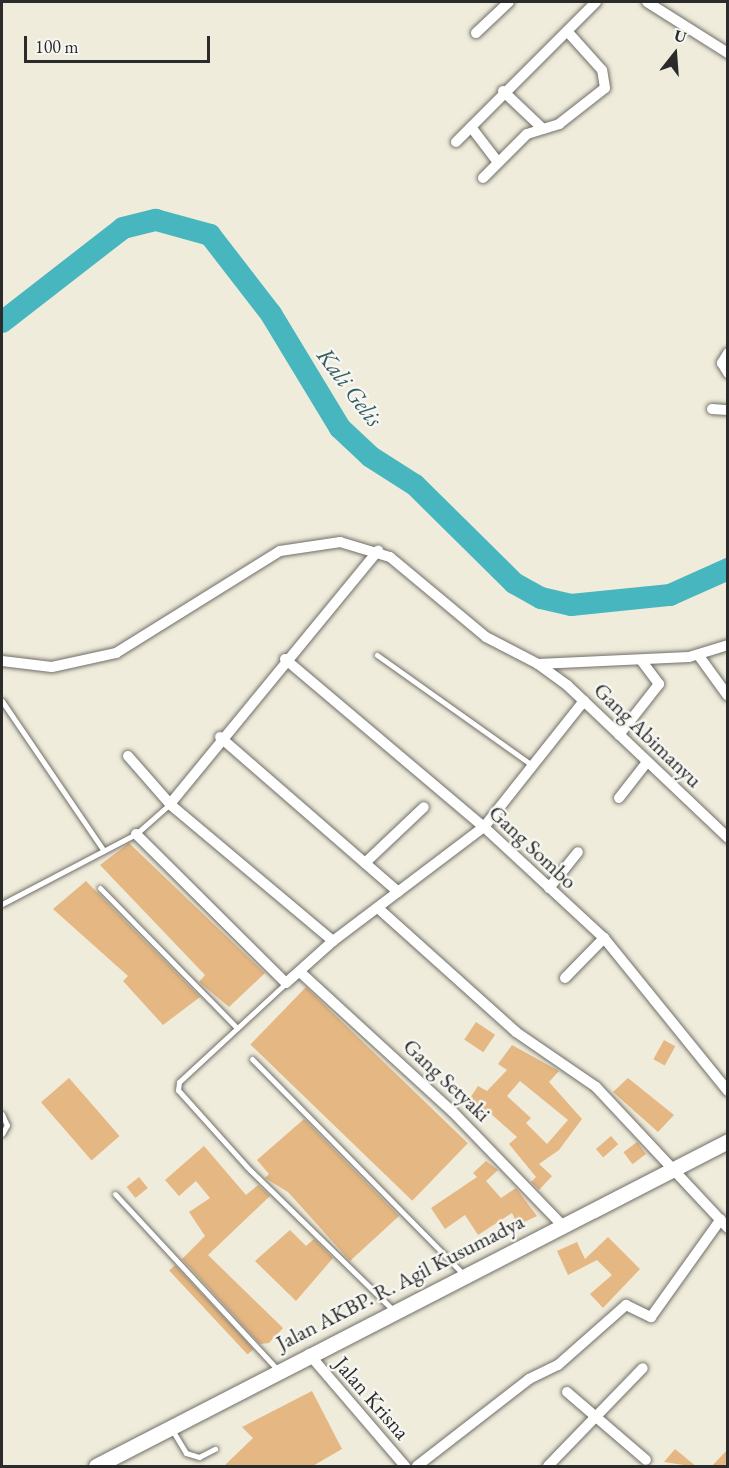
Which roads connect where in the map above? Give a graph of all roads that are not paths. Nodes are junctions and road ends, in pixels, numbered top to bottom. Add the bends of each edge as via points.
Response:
1 (509, 2) edge
2 (647, 2) edge
3 (590, 4) edge
4 (567, 31) junction
5 (476, 33) dead end
6 (728, 53) edge
7 (503, 91) junction
8 (471, 127) junction
9 (543, 129) junction
10 (456, 142) dead end
11 (498, 161) junction
12 (483, 178) dead end
13 (728, 353) edge
14 (728, 373) edge
15 (712, 409) dead end
16 (728, 410) edge
17 (378, 551) junction
18 (728, 645) edge
19 (377, 655) dead end
20 (699, 656) junction
21 (285, 659) junction
22 (641, 660) junction
23 (2, 661) edge
24 (538, 664) junction
25 (728, 696) edge
26 (2, 701) edge
27 (584, 701) junction
28 (620, 735) junction
29 (220, 737) junction
30 (128, 756) dead end
31 (647, 762) junction
32 (535, 767) junction
33 (619, 798) dead end
34 (170, 804) junction
35 (424, 807) dead end
36 (484, 827) junction
37 (136, 834) junction
38 (728, 838) edge
39 (104, 851) junction
40 (578, 852) dead end
41 (365, 863) junction
42 (100, 888) dead end
43 (549, 888) junction
44 (398, 892) junction
45 (2, 904) edge
46 (378, 908) junction
47 (604, 938) junction
48 (333, 941) junction
49 (300, 972) junction
50 (565, 978) dead end
51 (286, 983) junction
52 (237, 1029) junction
53 (252, 1059) dead end
54 (728, 1091) edge
55 (2, 1114) edge
56 (2, 1134) edge
57 (728, 1141) edge
58 (674, 1168) junction
59 (115, 1194) dead end
60 (724, 1223) edge
61 (561, 1224) junction
62 (463, 1275) junction
63 (394, 1311) junction
64 (309, 1354) junction
65 (643, 1368) dead end
66 (278, 1370) junction
67 (567, 1392) dead end
68 (595, 1420) junction
69 (170, 1427) junction
70 (215, 1449) dead end
71 (646, 1460) dead end
72 (96, 1467) edge
73 (405, 1467) edge
74 (417, 1467) edge
75 (548, 1467) edge

1 - 5 street
2 - 6 street
3 - 4 street
4 - 7 street
4 - 9 street via 602,70 606,85 559,124
7 - 8 street
7 - 9 street
8 - 10 street
8 - 11 street
9 - 11 street via 527,135
11 - 12 street
13 - 14 street via 722,363
15 - 16 street
17 - 21 street
17 - 23 street via 340,542 280,551 116,653 52,667
17 - 24 street, Gang Abimanyu via 486,637
18 - 20 street
19 - 32 lane
20 - 22 street
20 - 25 street
21 - 29 street
21 - 36 street, Gang Sombo
22 - 24 street
22 - 28 street via 659,684
24 - 27 street, Gang Abimanyu
26 - 39 lane
27 - 28 street, Gang Abimanyu
27 - 32 street
28 - 31 street, Gang Abimanyu
29 - 34 street
29 - 41 street
30 - 34 street
31 - 33 street
31 - 38 street, Gang Abimanyu
32 - 36 street
34 - 37 lane
34 - 48 street
35 - 41 street
36 - 43 street, Gang Sombo
36 - 44 street
37 - 39 lane
37 - 51 street
39 - 45 lane
40 - 43 street
41 - 44 street
42 - 52 lane
43 - 47 street, Gang Sombo
44 - 46 street
46 - 48 street
46 - 58 street via 516,1032 596,1087
47 - 50 street
47 - 54 street, Gang Sombo
48 - 49 street
49 - 51 street
49 - 61 street, Gang Setyaki via 453,1112
51 - 52 lane
52 - 63 lane via 179,1082 178,1089 247,1167
53 - 62 lane
55 - 56 lane via 7,1125
57 - 58 main road, Jalan AKBP. R. Agil Kusumadya
58 - 60 street
58 - 61 main road, Jalan AKBP. R. Agil Kusumadya
59 - 66 lane
60 - 74 street via 651,1317 626,1305 558,1365 529,1379
61 - 62 main road, Jalan AKBP. R. Agil Kusumadya
62 - 63 main road, Jalan AKBP. R. Agil Kusumadya
63 - 64 main road, Jalan AKBP. R. Agil Kusumadya
64 - 66 main road, Jalan AKBP. R. Agil Kusumadya
64 - 73 street, Jalan Krisna
65 - 68 street
66 - 69 main road, Jalan AKBP. R. Agil Kusumadya
67 - 68 street
68 - 71 street
68 - 75 street
69 - 70 lane via 186,1453 199,1457
69 - 72 main road, Jalan AKBP. R. Agil Kusumadya

